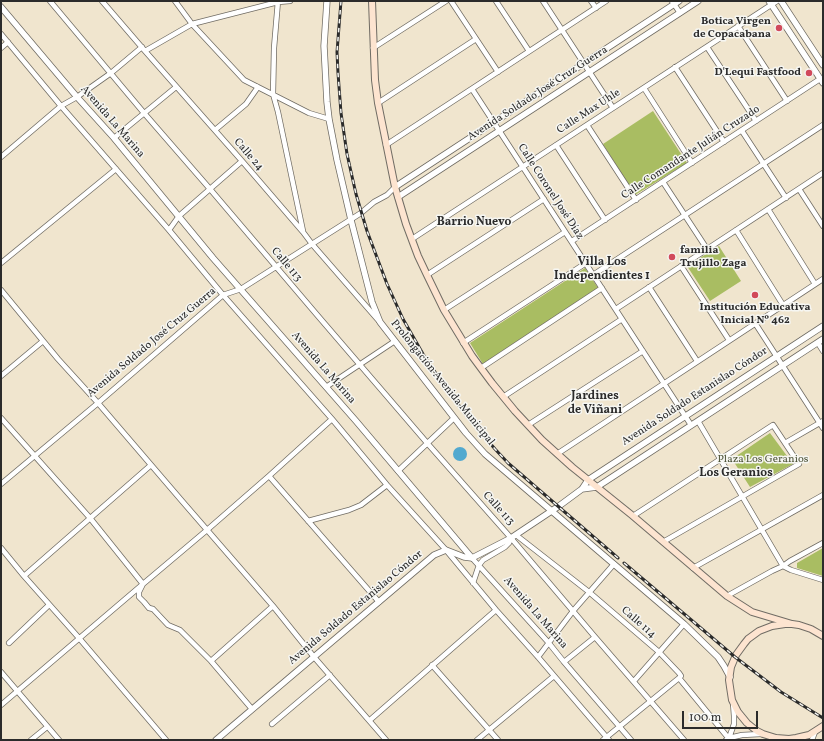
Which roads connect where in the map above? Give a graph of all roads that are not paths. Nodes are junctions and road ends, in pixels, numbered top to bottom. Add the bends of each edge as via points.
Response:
1 (50, 1) edge
2 (102, 1) edge
3 (175, 1) edge
4 (278, 1) edge
5 (290, 1) edge
6 (327, 1) edge
7 (372, 1) edge
8 (446, 1) edge
9 (451, 1) edge
10 (496, 1) edge
11 (543, 1) edge
12 (591, 1) edge
13 (606, 1) edge
14 (698, 1) edge
15 (781, 1) edge
16 (675, 2) edge
17 (772, 2) edge
18 (1, 7) edge
19 (596, 8) junction
20 (680, 13) junction
21 (192, 24) junction
22 (738, 26) junction
23 (562, 30) junction
24 (1, 34) edge
25 (476, 39) junction
26 (8, 42) junction
27 (707, 47) junction
28 (1, 48) edge
29 (373, 48) junction
30 (143, 49) junction
31 (529, 51) junction
32 (584, 63) junction
33 (823, 65) edge
34 (675, 67) junction
35 (498, 72) junction
36 (589, 72) junction
37 (111, 73) junction
38 (822, 81) edge
39 (176, 87) junction
40 (258, 87) junction
41 (644, 88) junction
42 (472, 89) junction
43 (273, 94) junction
44 (78, 97) junction
45 (787, 101) junction
46 (378, 103) junction
47 (61, 106) junction
48 (613, 108) junction
49 (144, 114) junction
50 (329, 119) junction
51 (756, 121) junction
52 (494, 122) junction
53 (587, 125) junction
54 (823, 125) edge
55 (215, 130) junction
56 (500, 131) junction
57 (742, 131) junction
58 (114, 138) junction
59 (724, 142) junction
60 (386, 145) junction
61 (556, 145) junction
62 (1, 156) edge
63 (242, 161) junction
64 (692, 163) junction
65 (763, 164) junction
66 (523, 167) junction
67 (116, 169) junction
68 (823, 173) edge
69 (663, 182) junction
70 (395, 187) junction
71 (210, 189) junction
72 (799, 189) junction
73 (387, 195) junction
74 (398, 197) junction
75 (786, 198) junction
76 (544, 199) junction
77 (636, 200) junction
78 (768, 209) junction
79 (685, 215) junction
80 (179, 216) junction
81 (350, 220) junction
82 (605, 220) junction
83 (823, 226) edge
84 (170, 230) junction
85 (736, 230) junction
86 (303, 232) junction
87 (565, 232) junction
88 (412, 239) junction
89 (572, 241) junction
90 (312, 244) junction
91 (707, 249) junction
92 (1, 263) edge
93 (586, 263) junction
94 (681, 266) junction
95 (276, 267) junction
96 (427, 275) junction
97 (593, 275) junction
98 (823, 279) edge
99 (815, 284) junction
100 (602, 288) junction
101 (649, 288) junction
102 (241, 289) junction
103 (1, 290) edge
104 (223, 295) junction
105 (784, 305) junction
106 (616, 309) junction
107 (444, 310) junction
108 (622, 319) junction
109 (380, 322) junction
110 (755, 323) junction
111 (823, 326) edge
112 (823, 339) edge
113 (729, 340) junction
114 (43, 341) junction
115 (395, 342) junction
116 (463, 343) junction
117 (818, 343) junction
118 (643, 351) junction
119 (823, 351) edge
120 (776, 356) junction
121 (697, 361) junction
122 (360, 364) junction
123 (782, 366) junction
124 (481, 368) junction
125 (1, 376) edge
126 (664, 383) junction
127 (326, 387) junction
128 (503, 397) junction
129 (98, 403) junction
130 (685, 416) junction
131 (1, 418) edge
132 (454, 418) junction
133 (332, 419) junction
134 (698, 421) junction
135 (821, 422) edge
136 (528, 425) junction
137 (691, 425) junction
138 (823, 428) edge
139 (785, 443) junction
140 (428, 444) junction
141 (557, 454) junction
142 (34, 456) junction
143 (720, 459) junction
144 (151, 465) junction
145 (398, 471) junction
146 (269, 476) junction
147 (588, 480) junction
148 (1, 484) edge
149 (387, 485) junction
150 (597, 487) junction
151 (582, 489) junction
152 (823, 496) edge
153 (743, 497) junction
154 (552, 511) junction
155 (633, 516) junction
156 (90, 518) junction
157 (308, 521) junction
158 (762, 529) junction
159 (207, 530) junction
160 (514, 536) junction
161 (663, 542) junction
162 (823, 543) edge
163 (1, 548) edge
164 (446, 550) junction
165 (472, 558) junction
166 (614, 564) junction
167 (479, 565) junction
168 (783, 566) junction
169 (693, 568) junction
170 (24, 576) junction
171 (823, 580) edge
172 (473, 583) junction
173 (143, 584) junction
174 (588, 592) junction
175 (727, 596) junction
176 (379, 602) junction
177 (50, 605) junction
178 (273, 606) junction
179 (496, 610) junction
180 (573, 611) junction
181 (684, 624) junction
182 (792, 624) junction
183 (821, 634) edge
184 (595, 637) junction
185 (79, 638) junction
186 (548, 642) junction
187 (9, 643) dead end
188 (659, 652) junction
189 (314, 657) junction
190 (538, 657) junction
191 (211, 661) junction
192 (564, 662) junction
193 (432, 665) junction
194 (1, 672) edge
195 (330, 675) junction
196 (554, 676) junction
197 (730, 677) junction
198 (679, 678) junction
199 (634, 681) junction
200 (17, 691) junction
201 (732, 700) junction
202 (651, 701) junction
203 (1, 705) edge
204 (252, 709) junction
205 (370, 720) junction
206 (272, 724) dead end
207 (620, 726) junction
208 (47, 727) junction
209 (820, 729) edge
210 (490, 730) junction
211 (763, 734) junction
212 (606, 739) edge
213 (728, 739) edge
214 (31, 740) edge
215 (59, 740) edge
216 (166, 740) edge
217 (216, 740) edge
218 (386, 740) edge
219 (477, 740) edge
220 (498, 740) edge
221 (631, 740) edge
222 (684, 740) edge
223 (812, 740) edge

1 - 37 street, Calle 113
2 - 30 street, Calle 24
3 - 21 street
4 - 5 street
4 - 21 street
4 - 43 street
6 - 50 street, Prolongación Avenida Municipal via 324,46
7 - 29 main road, Prolongación Avenida Municipal
8 - 29 street
9 - 25 street
10 - 31 street
11 - 23 street
12 - 19 street
13 - 19 street
14 - 20 street, Avenida Soldado José Cruz Guerra
15 - 33 street
16 - 20 street
16 - 32 street, Avenida Soldado José Cruz Guerra
17 - 22 street, Calle Max Uhle
17 - 38 street
18 - 44 street, Avenida La Marina
19 - 23 street
20 - 36 street, Avenida Soldado José Cruz Guerra
21 - 30 street
21 - 40 street via 244,80
22 - 27 street, Calle Max Uhle
22 - 45 street
23 - 31 street
23 - 32 street
24 - 26 street
25 - 35 street
25 - 46 street
26 - 28 street
26 - 47 street
27 - 34 street, Calle Max Uhle
27 - 51 street
29 - 46 main road, Prolongación Avenida Municipal
30 - 37 street
30 - 39 street, Calle 24
31 - 35 street
32 - 36 street
32 - 52 street, Avenida Soldado José Cruz Guerra
34 - 41 street, Calle Max Uhle
34 - 59 street
35 - 42 street
36 - 48 street
36 - 56 street, Avenida Soldado José Cruz Guerra
37 - 44 street
37 - 49 street, Calle 113
38 - 45 street, Calle Comandante Julián Cruzado
39 - 49 street
39 - 55 street, Calle 24
40 - 43 street
40 - 55 street via 246,104
41 - 48 street, Calle Max Uhle
41 - 64 street
42 - 52 street, Calle Coronel José Díaz
42 - 60 street
43 - 50 street via 309,113
43 - 86 street
44 - 47 street
44 - 58 street, Avenida La Marina
45 - 51 street, Calle Comandante Julián Cruzado
46 - 60 main road, Prolongación Avenida Municipal
47 - 62 street
47 - 67 street
48 - 53 street, Calle Max Uhle
49 - 58 street
49 - 71 street, Calle 113
50 - 81 street, Prolongación Avenida Municipal
51 - 57 street, Calle Comandante Julián Cruzado
52 - 56 street, Calle Coronel José Díaz
52 - 70 street, Avenida Soldado José Cruz Guerra
53 - 61 street, Calle Max Uhle
53 - 77 street
54 - 65 street
55 - 63 street, Calle 24
56 - 66 street, Calle Coronel José Díaz
56 - 74 street, Avenida Soldado José Cruz Guerra
57 - 59 street, Calle Comandante Julián Cruzado
57 - 65 street
58 - 80 street, Avenida La Marina
59 - 64 street, Calle Comandante Julián Cruzado
60 - 70 main road, Prolongación Avenida Municipal
61 - 66 street, Calle Max Uhle
61 - 82 street
63 - 71 street
63 - 86 street, Calle 24
64 - 69 street, Calle Comandante Julián Cruzado
65 - 75 street
65 - 79 street
66 - 76 street, Calle Coronel José Díaz
66 - 88 street, Calle Max Uhle
67 - 84 street
67 - 92 street
68 - 72 street
69 - 77 street, Calle Comandante Julián Cruzado
69 - 79 street
70 - 73 street, Avenida Soldado José Cruz Guerra
70 - 74 main road, Prolongación Avenida Municipal
71 - 80 street
71 - 95 street, Calle 113
72 - 75 street
72 - 83 street
73 - 74 street
73 - 81 street, Avenida Soldado José Cruz Guerra
74 - 88 main road, Prolongación Avenida Municipal
75 - 78 street
76 - 87 street, Calle Coronel José Díaz
76 - 96 street
77 - 82 street, Calle Comandante Julián Cruzado
78 - 85 street
78 - 99 street
79 - 91 street
79 - 97 street
80 - 84 street
80 - 102 street, Avenida La Marina
81 - 90 street, Avenida Soldado José Cruz Guerra
81 - 109 street, Prolongación Avenida Municipal via 372,302
82 - 89 street, Calle Comandante Julián Cruzado
84 - 104 street
85 - 91 street
85 - 105 street
86 - 90 street, Calle 24
87 - 89 street, Calle Coronel José Díaz
87 - 107 street
88 - 96 main road, Prolongación Avenida Municipal
89 - 93 street, Calle Coronel José Díaz
90 - 95 street, Avenida Soldado José Cruz Guerra
90 - 109 street, Calle 24
91 - 94 street
93 - 97 street, Calle Coronel José Díaz
93 - 116 street
94 - 101 street
94 - 113 street
95 - 102 street, Avenida Soldado José Cruz Guerra
95 - 122 street, Calle 113
96 - 107 main road, Prolongación Avenida Municipal
97 - 100 street, Calle Coronel José Díaz
98 - 99 street
99 - 105 street
100 - 106 street, Calle Coronel José Díaz
100 - 124 street
101 - 106 street
101 - 121 street
102 - 104 street, Avenida Soldado José Cruz Guerra
102 - 127 street, Avenida La Marina
103 - 114 street
104 - 129 street, Avenida Soldado José Cruz Guerra
104 - 133 street
105 - 110 street
106 - 108 street, Calle Coronel José Díaz
107 - 116 main road, Prolongación Avenida Municipal
108 - 118 street, Calle Coronel José Díaz
108 - 128 street
109 - 115 street, Prolongación Avenida Municipal
110 - 113 street
110 - 120 street
111 - 120 street, Avenida Soldado Estanislao Cóndor
112 - 117 street, Avenida Soldado Estanislao Cóndor
113 - 121 street
114 - 125 street
114 - 129 street
115 - 122 street
115 - 132 street, Prolongación Avenida Municipal
116 - 124 main road, Prolongación Avenida Municipal
117 - 119 street
117 - 123 street, Avenida Soldado Estanislao Cóndor
118 - 126 street, Calle Coronel José Díaz
118 - 136 street
120 - 123 street
120 - 130 street, Avenida Soldado Estanislao Cóndor
121 - 126 street
122 - 127 street
122 - 140 street, Calle 113
123 - 134 street, Avenida Soldado Estanislao Cóndor
123 - 135 street
124 - 128 main road, Prolongación Avenida Municipal
126 - 130 street, Calle Coronel José Díaz
126 - 141 street
127 - 145 street, Avenida La Marina
128 - 136 main road, Prolongación Avenida Municipal
129 - 142 street, Avenida Soldado José Cruz Guerra
129 - 144 street
130 - 137 street, Calle Coronel José Díaz
130 - 147 street, Avenida Soldado Estanislao Cóndor
131 - 142 street
132 - 140 street
132 - 154 street, Prolongación Avenida Municipal via 485,454
133 - 146 street
133 - 149 street
134 - 137 street, Avenida Soldado Estanislao Cóndor
134 - 143 street
135 - 138 street
135 - 139 street
136 - 141 main road, Prolongación Avenida Municipal
137 - 150 street, Avenida Soldado Estanislao Cóndor
139 - 143 street via 773,424
139 - 153 street via 799,464
140 - 145 street
140 - 160 street, Calle 113
141 - 147 main road, Prolongación Avenida Municipal
142 - 148 street, Avenida Soldado José Cruz Guerra
142 - 156 street
143 - 153 street
143 - 155 street
144 - 156 street
144 - 159 street
145 - 165 street, Avenida La Marina
146 - 157 street
146 - 159 street
147 - 150 main road, Prolongación Avenida Municipal
147 - 151 street, Avenida Soldado Estanislao Cóndor
149 - 157 street via 361,505
149 - 164 street
150 - 151 street, Avenida Soldado Estanislao Cóndor
150 - 155 main road, Prolongación Avenida Municipal
151 - 154 street, Avenida Soldado Estanislao Cóndor
152 - 158 street
153 - 158 street
153 - 161 street
154 - 160 street, Avenida Soldado Estanislao Cóndor
154 - 166 street, Prolongación Avenida Municipal
155 - 161 main road, Prolongación Avenida Municipal
156 - 170 street
156 - 173 street
157 - 176 street
158 - 168 street
158 - 169 street
159 - 173 street
159 - 178 street
160 - 165 street, Avenida Soldado Estanislao Cóndor
160 - 167 street via 505,547
160 - 174 street, Calle 114
160 - 180 street
161 - 169 main road, Prolongación Avenida Municipal
162 - 168 street
163 - 170 street
164 - 165 street
164 - 172 street
164 - 176 street, Avenida Soldado Estanislao Cóndor via 434,555
165 - 167 street, Avenida La Marina
166 - 174 street
166 - 181 street, Prolongación Avenida Municipal
167 - 172 street
167 - 186 street, Avenida La Marina
168 - 171 street
168 - 175 street
169 - 175 main road, Prolongación Avenida Municipal
170 - 177 street
172 - 179 street
173 - 185 street
173 - 191 street via 139,596 144,602 168,625 180,630
174 - 180 street
174 - 188 street, Calle 114
175 - 182 main road, Prolongación Avenida Municipal via 752,612
176 - 189 street, Avenida Soldado Estanislao Cóndor
177 - 185 street
177 - 187 street
178 - 189 street
178 - 191 street
179 - 190 street
179 - 193 street
180 - 184 street
180 - 186 street
181 - 188 street
181 - 197 street, Prolongación Avenida Municipal via 718,657
182 - 183 main road, Prolongación Avenida Municipal via 805,626
182 - 197 main road, Prolongación Avenida Municipal via 772,626 748,639 736,655
184 - 192 street
184 - 199 street
185 - 200 street
185 - 216 street
186 - 190 street
186 - 192 street, Avenida La Marina
188 - 198 street, Calle 114 via 679,673
188 - 199 street
189 - 195 street
189 - 204 street, Avenida Soldado Estanislao Cóndor
190 - 196 street
191 - 204 street
192 - 207 street, Avenida La Marina
193 - 205 street
193 - 210 street
194 - 200 street
195 - 205 street
195 - 206 street
196 - 210 street
196 - 212 street
197 - 201 main road, Prolongación Avenida Municipal
198 - 202 street
198 - 213 street, Calle 114
199 - 202 street
200 - 203 street
200 - 208 street
201 - 211 main road, Prolongación Avenida Municipal via 747,723
201 - 213 street via 734,724
202 - 207 street
202 - 222 street
204 - 217 street, Avenida Soldado Estanislao Cóndor
205 - 218 street
207 - 212 street
207 - 221 street, Avenida La Marina
208 - 214 street
208 - 215 street
209 - 211 main road, Prolongación Avenida Municipal via 802,737 789,739
209 - 223 street
210 - 219 street
210 - 220 street
211 - 213 street

